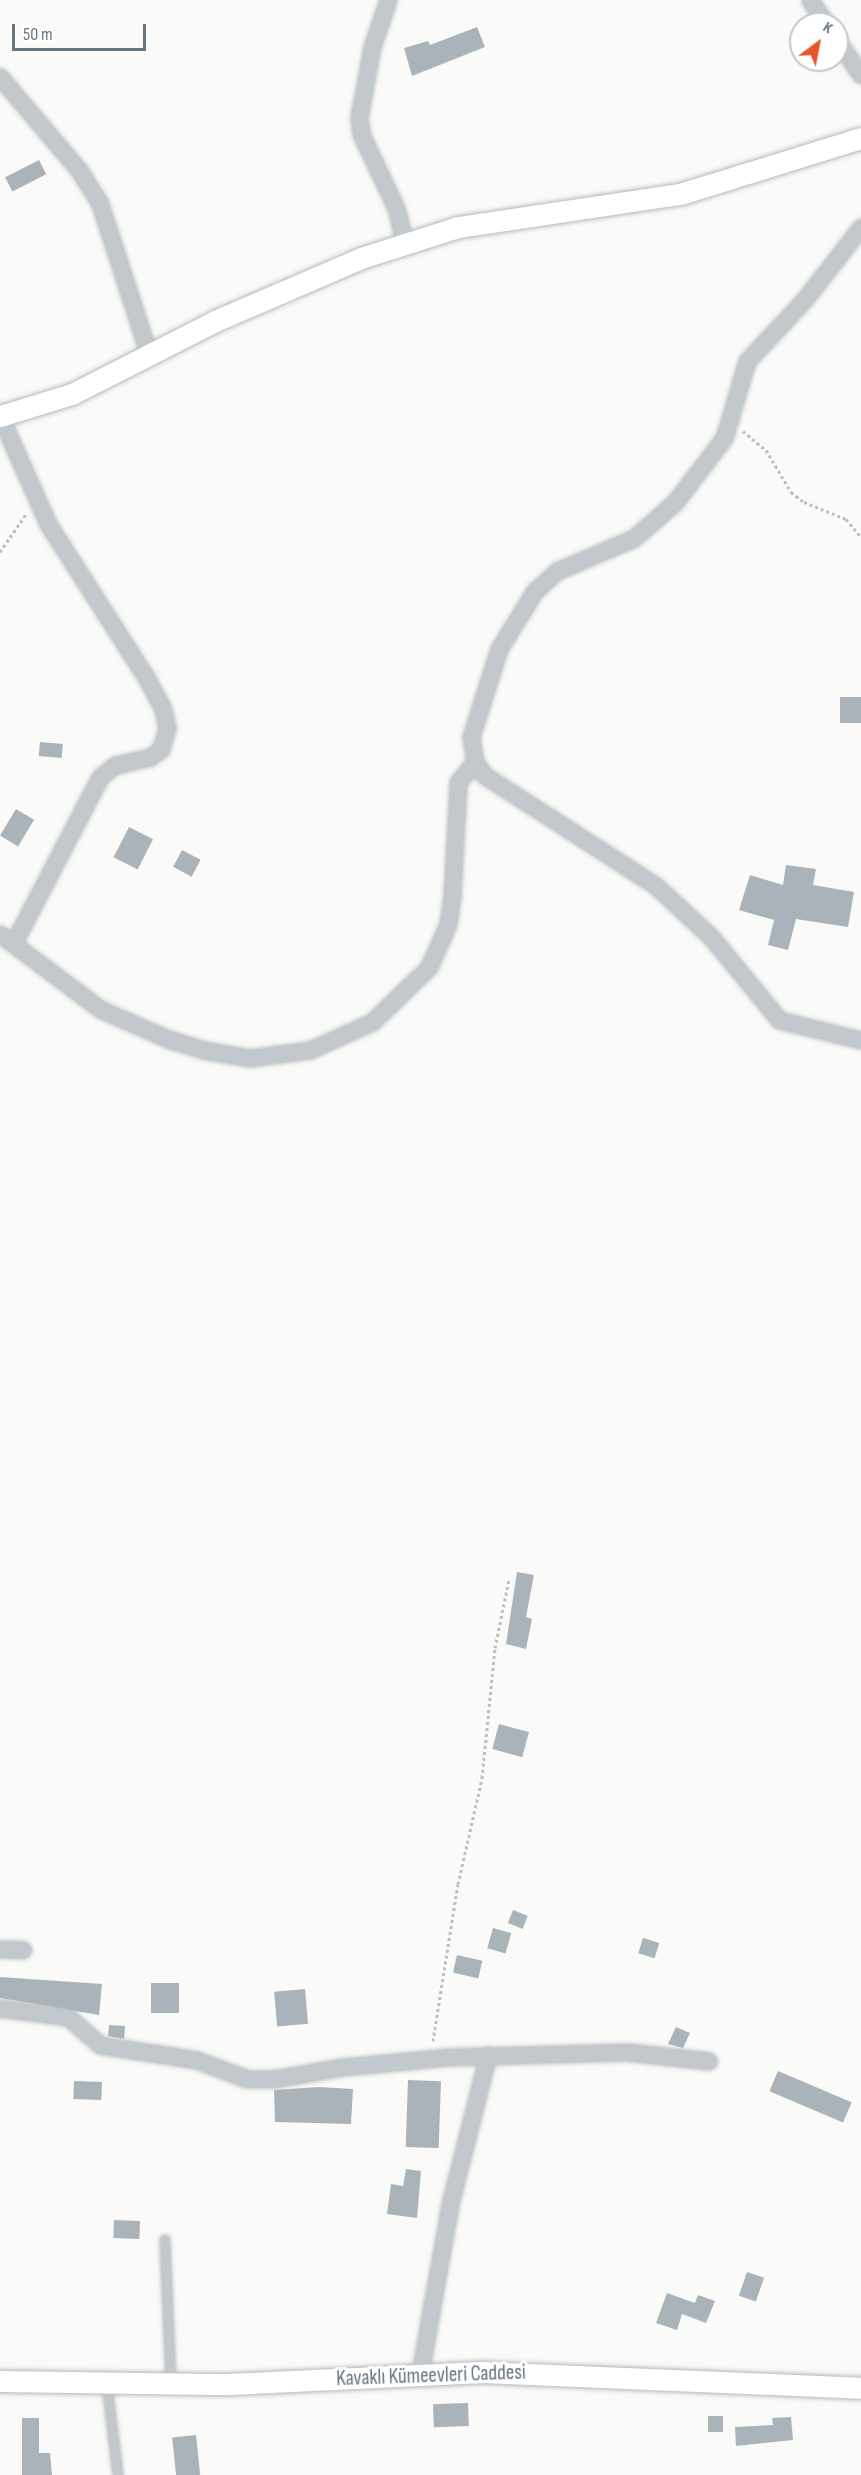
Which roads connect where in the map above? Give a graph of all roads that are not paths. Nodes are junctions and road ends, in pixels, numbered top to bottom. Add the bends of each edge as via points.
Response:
1 (388, 0) edge
2 (849, 58) edge
3 (861, 75) edge
4 (0, 77) edge
5 (861, 138) edge
6 (861, 227) edge
7 (405, 244) junction
8 (149, 355) junction
9 (0, 416) edge
10 (476, 762) junction
11 (0, 934) edge
12 (14, 942) junction
13 (861, 1040) edge
14 (0, 1949) edge
15 (23, 1950) dead end
16 (0, 2008) edge
17 (488, 2055) junction
18 (709, 2061) dead end
19 (165, 2240) dead end
20 (420, 2373) junction
21 (0, 2381) edge
22 (107, 2384) junction
23 (171, 2385) junction
24 (861, 2388) edge
25 (118, 2475) edge

1 - 7 street via 370,55 359,117 361,134 396,208
2 - 3 street
4 - 8 street via 79,170 100,204
5 - 7 street via 680,194 623,205 501,219 458,227
6 - 10 street via 805,299 747,361 735,390 730,421 717,450 700,473 648,528 557,571 534,592 499,650 479,702 471,736
7 - 8 street via 330,271
8 - 9 street via 72,394
9 - 12 street via 33,495 147,679 163,709 167,728 161,749 150,757 115,765 100,777
10 - 12 street via 463,773 455,794 454,875 448,924 440,946 429,967 398,1000 372,1022 340,1040 282,1056 250,1058 203,1050 100,1009
10 - 13 street via 484,776 655,885 712,938 779,1020
11 - 12 street
14 - 15 street
16 - 17 street via 68,2017 100,2045 197,2060 247,2079
17 - 18 street via 627,2052
17 - 20 street via 450,2204
19 - 23 lane
20 - 23 street, Kavaklı Kümeevleri Caddesi
20 - 24 street, Kavaklı Kümeevleri Caddesi via 593,2374
21 - 22 street, Kavaklı Kümeevleri Caddesi
22 - 23 street, Kavaklı Kümeevleri Caddesi
22 - 25 lane

